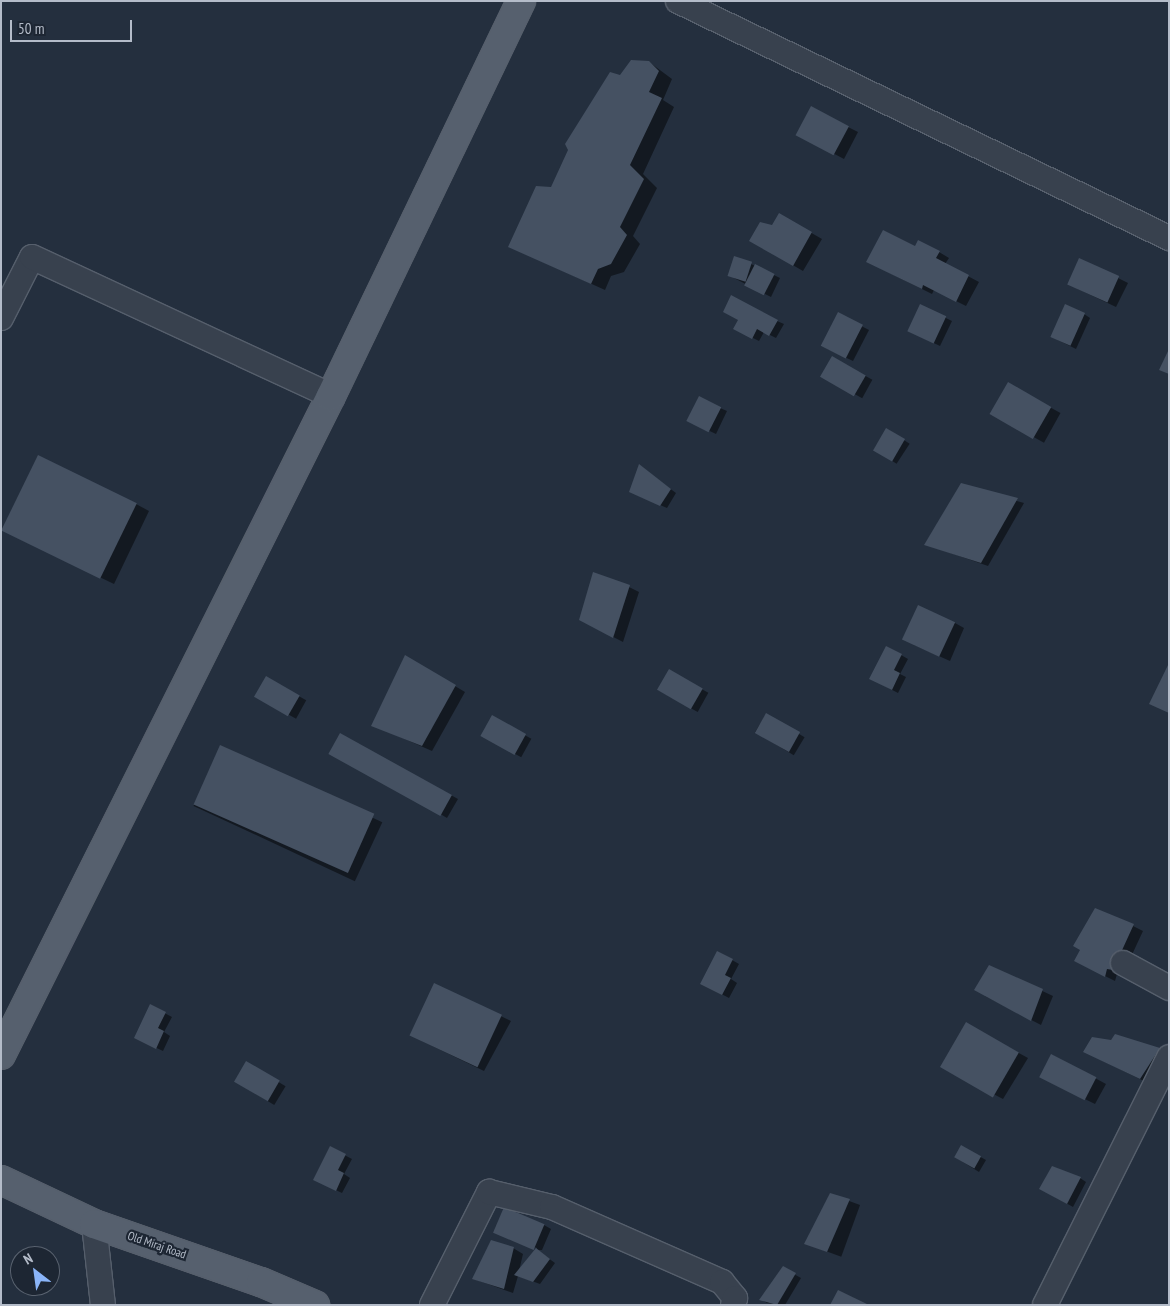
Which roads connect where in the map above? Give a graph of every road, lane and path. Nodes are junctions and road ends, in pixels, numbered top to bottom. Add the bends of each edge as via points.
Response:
1 (520, 1) edge
2 (678, 1) edge
3 (1169, 238) edge
4 (1, 318) edge
5 (331, 396) junction
6 (1123, 963) dead end
7 (1169, 988) edge
8 (1, 1055) edge
9 (1169, 1057) edge
10 (1, 1180) edge
11 (94, 1224) junction
12 (102, 1305) edge
13 (315, 1305) edge
14 (432, 1305) edge
15 (733, 1305) edge
16 (1045, 1305) edge

1 - 5 main road
2 - 3 street
4 - 5 street via 32,257
5 - 8 main road
6 - 7 street
9 - 16 street
10 - 11 main road, Old Miraj Road
11 - 12 street
11 - 13 main road, Old Miraj Road via 261,1282
14 - 15 street via 489,1192 552,1207 722,1282 735,1298

